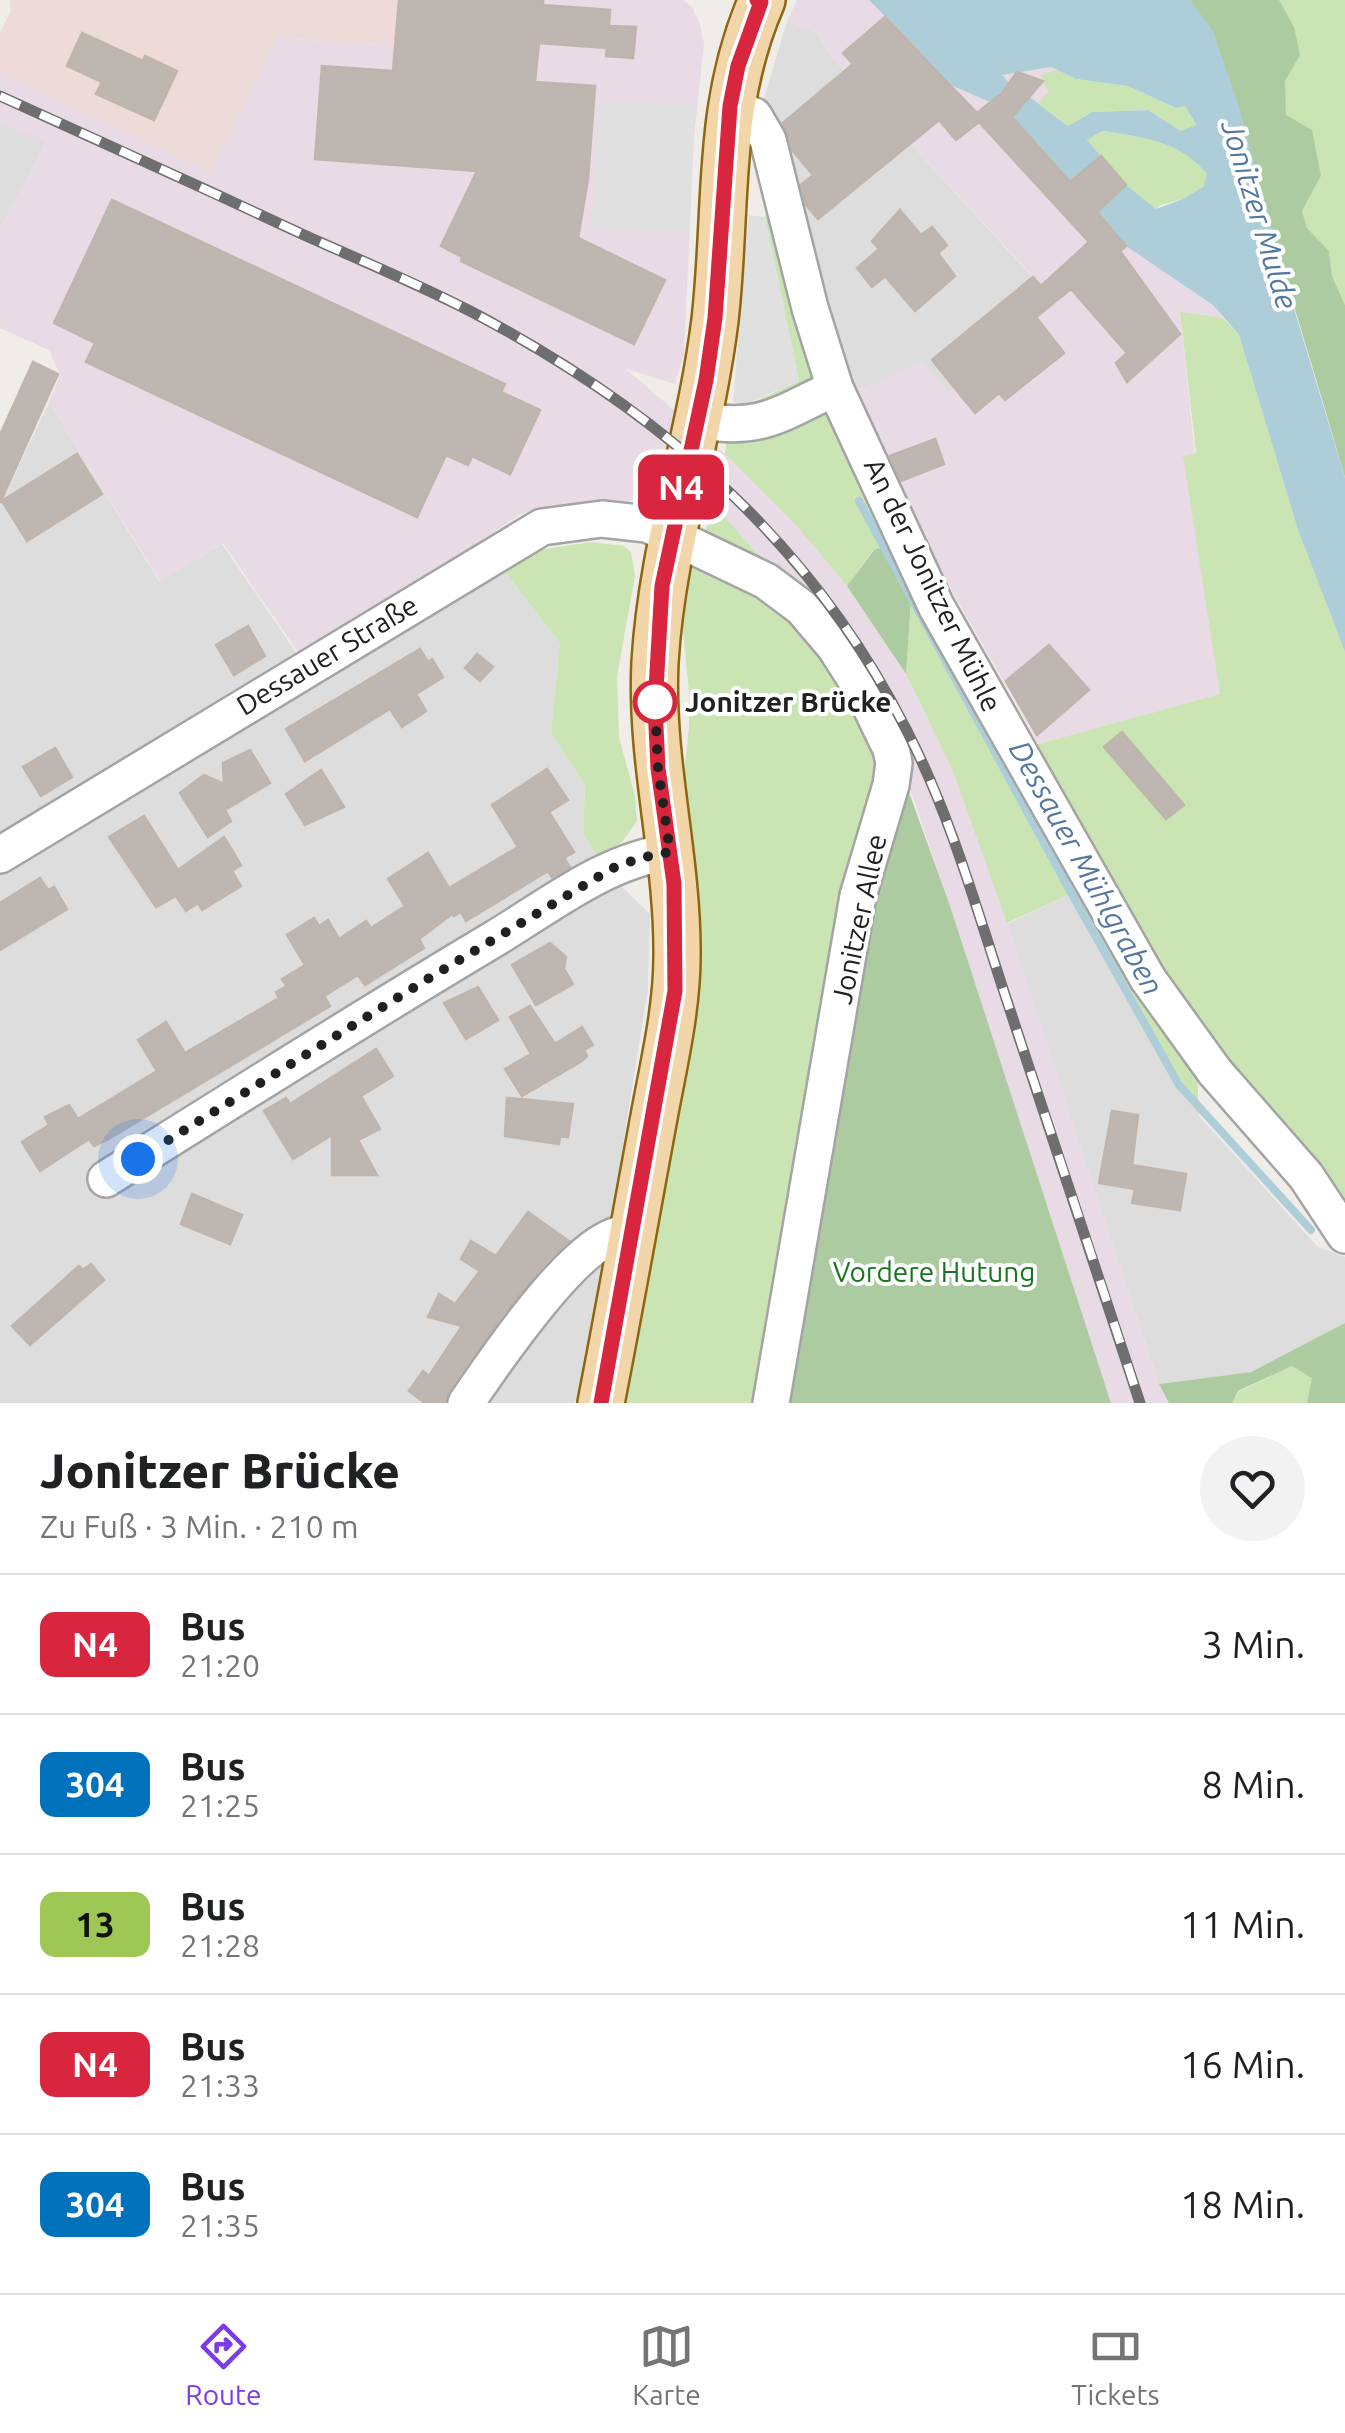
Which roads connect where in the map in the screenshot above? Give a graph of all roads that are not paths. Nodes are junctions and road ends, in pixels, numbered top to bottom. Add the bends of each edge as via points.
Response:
1 (760, 1) edge
2 (730, 106) junction
3 (835, 388) junction
4 (698, 420) junction
5 (672, 534) junction
6 (670, 852) junction
7 (0, 854) edge
8 (106, 1179) dead end
9 (633, 1233) junction
10 (1345, 1234) edge
11 (466, 1403) edge
12 (601, 1403) edge
13 (771, 1403) edge

1 - 2 main road
2 - 3 street, An der Jonitzer Mühle via 754,116 768,140
2 - 4 main road via 715,318
3 - 4 street via 755,424
3 - 10 street, An der Jonitzer Mühle via 936,606 1148,979
4 - 5 main road
5 - 6 main road via 655,668 658,768
5 - 7 street, Dessauer Straße via 602,519 542,527
5 - 13 street, Jonitzer Allee via 766,581 802,608 863,691 894,763 858,896
6 - 8 street via 613,868
6 - 9 main road via 675,991
9 - 11 street via 610,1236 578,1262 524,1318
9 - 12 main road

